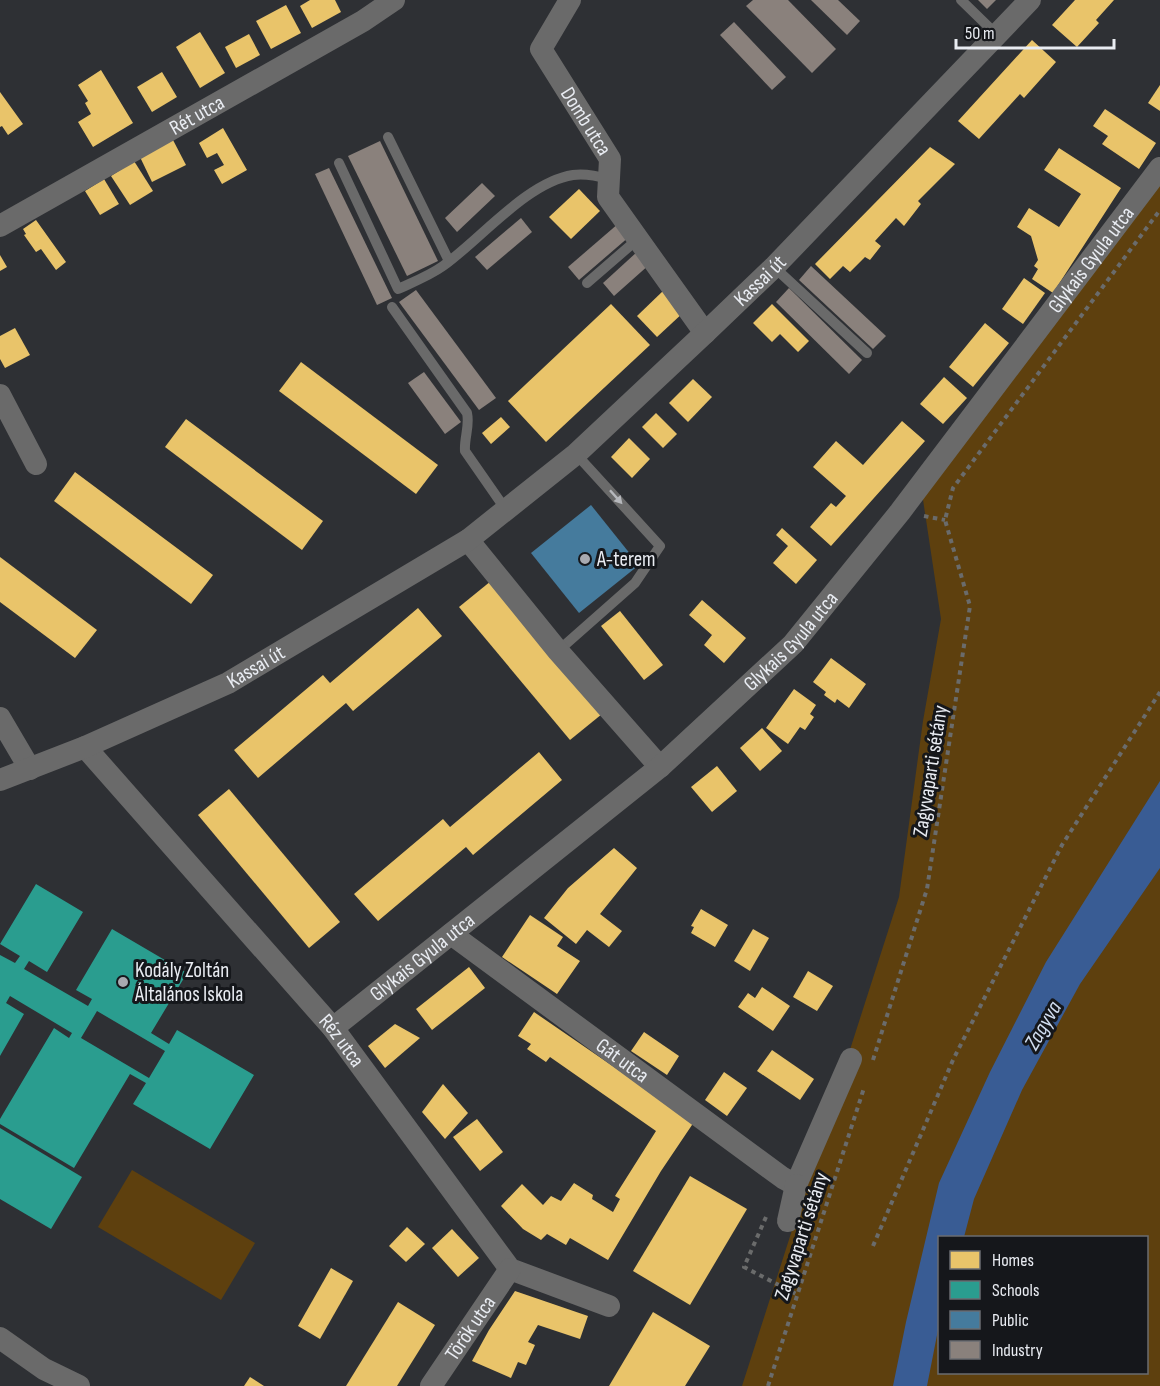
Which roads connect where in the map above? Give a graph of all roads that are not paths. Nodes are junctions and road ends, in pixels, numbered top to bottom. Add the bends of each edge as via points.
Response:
1 (394, 0) edge
2 (570, 0) edge
3 (961, 0) edge
4 (1030, 0) edge
5 (997, 35) junction
6 (388, 137) dead end
7 (339, 163) dead end
8 (1160, 168) edge
9 (609, 179) junction
10 (0, 226) edge
11 (639, 238) junction
12 (449, 261) junction
13 (774, 267) junction
14 (587, 283) dead end
15 (392, 307) dead end
16 (705, 333) junction
17 (867, 353) dead end
18 (0, 395) edge
19 (576, 454) junction
20 (36, 464) dead end
21 (506, 510) junction
22 (468, 540) junction
23 (558, 651) junction
24 (0, 718) edge
25 (85, 747) junction
26 (660, 767) junction
27 (30, 768) junction
28 (0, 780) edge
29 (451, 934) junction
30 (333, 1028) junction
31 (861, 1064) road end
32 (789, 1181) junction
33 (788, 1221) dead end
34 (510, 1269) junction
35 (609, 1306) dead end
36 (0, 1338) edge
37 (79, 1386) edge
38 (431, 1386) edge

1 - 10 street, Rét utca
2 - 9 street, Domb utca via 541,49 610,159
3 - 5 lane
4 - 5 street, Kassai út
5 - 13 street, Kassai út
6 - 12 lane
7 - 12 lane via 398,289
8 - 26 street, Glykais Gyula utca via 900,512 794,644
9 - 11 street, Domb utca via 608,197
9 - 12 lane via 586,174 550,183 530,194
11 - 14 lane
11 - 16 street, Domb utca
13 - 16 street, Kassai út
13 - 17 lane
15 - 21 lane via 467,413 465,452
16 - 19 street, Kassai út
18 - 20 street
19 - 21 street, Kassai út
19 -> 23 lane via 660,546 635,584
21 - 22 street, Kassai út
22 - 23 street
22 - 25 street, Kassai út via 228,683
23 - 26 street
24 - 27 street
25 - 27 street, Kassai út
25 - 30 street, Réz utca
26 - 29 street, Glykais Gyula utca
27 - 28 street, Kassai út
29 - 30 street, Glykais Gyula utca
29 - 32 street, Gát utca
30 - 34 street, Réz utca
31 - 32 street
32 - 33 street
34 - 35 street
34 - 38 street, Török utca
36 - 37 street via 44,1369

